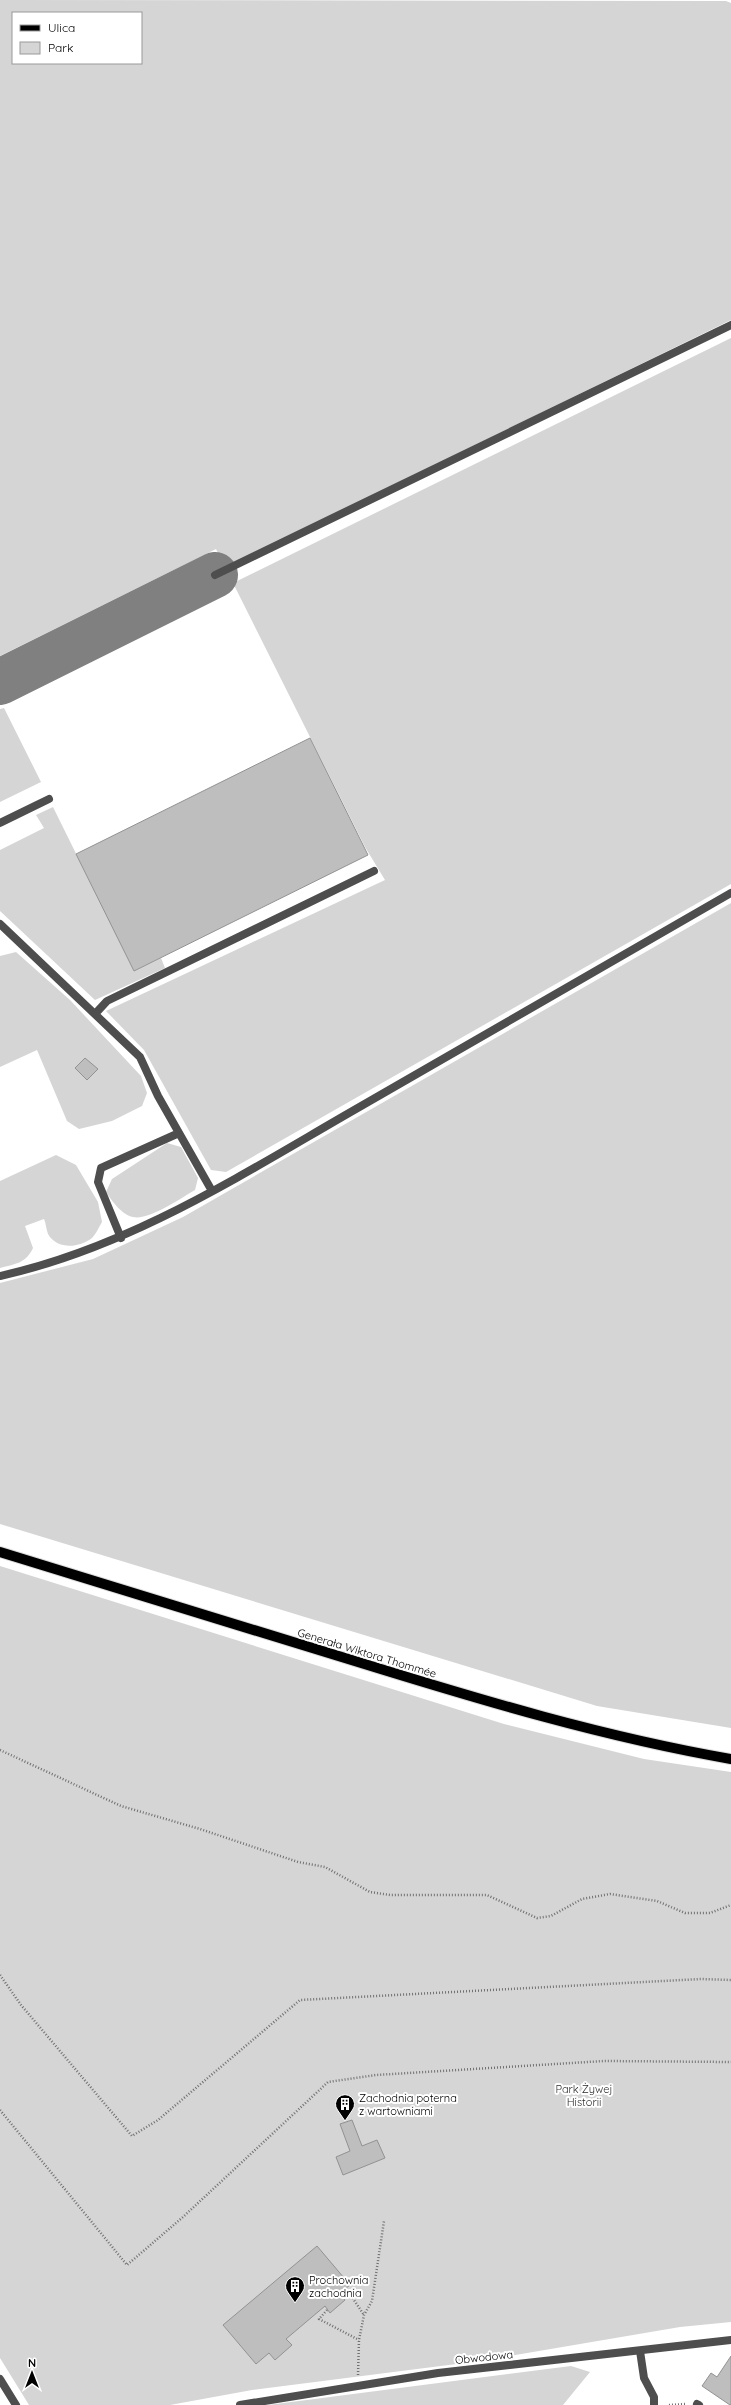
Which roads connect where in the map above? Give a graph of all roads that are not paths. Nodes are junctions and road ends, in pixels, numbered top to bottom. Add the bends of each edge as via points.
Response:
1 (731, 325) edge
2 (215, 575) dead end
3 (49, 799) dead end
4 (0, 823) edge
5 (374, 870) dead end
6 (731, 893) edge
7 (0, 924) edge
8 (95, 1014) junction
9 (179, 1133) junction
10 (212, 1191) junction
11 (120, 1238) junction
12 (0, 1276) edge
13 (0, 1552) edge
14 (731, 1759) edge
15 (731, 2340) edge
16 (640, 2351) junction
17 (0, 2379) edge
18 (16, 2405) edge
19 (240, 2405) edge
20 (654, 2405) edge

1 - 2 street
3 - 4 street
5 - 8 street via 107,1001
6 - 10 street
7 - 8 street
8 - 9 street via 140,1057
9 - 10 street
9 - 11 street via 101,1168 98,1182
10 - 11 street
11 - 12 street via 54,1262
13 - 14 main road, Generała Wiktora Thommée via 428,1684 587,1729
15 - 16 street, Obwodowa
16 - 19 street, Obwodowa via 438,2373
16 - 20 street via 644,2378 654,2397
17 - 18 street

